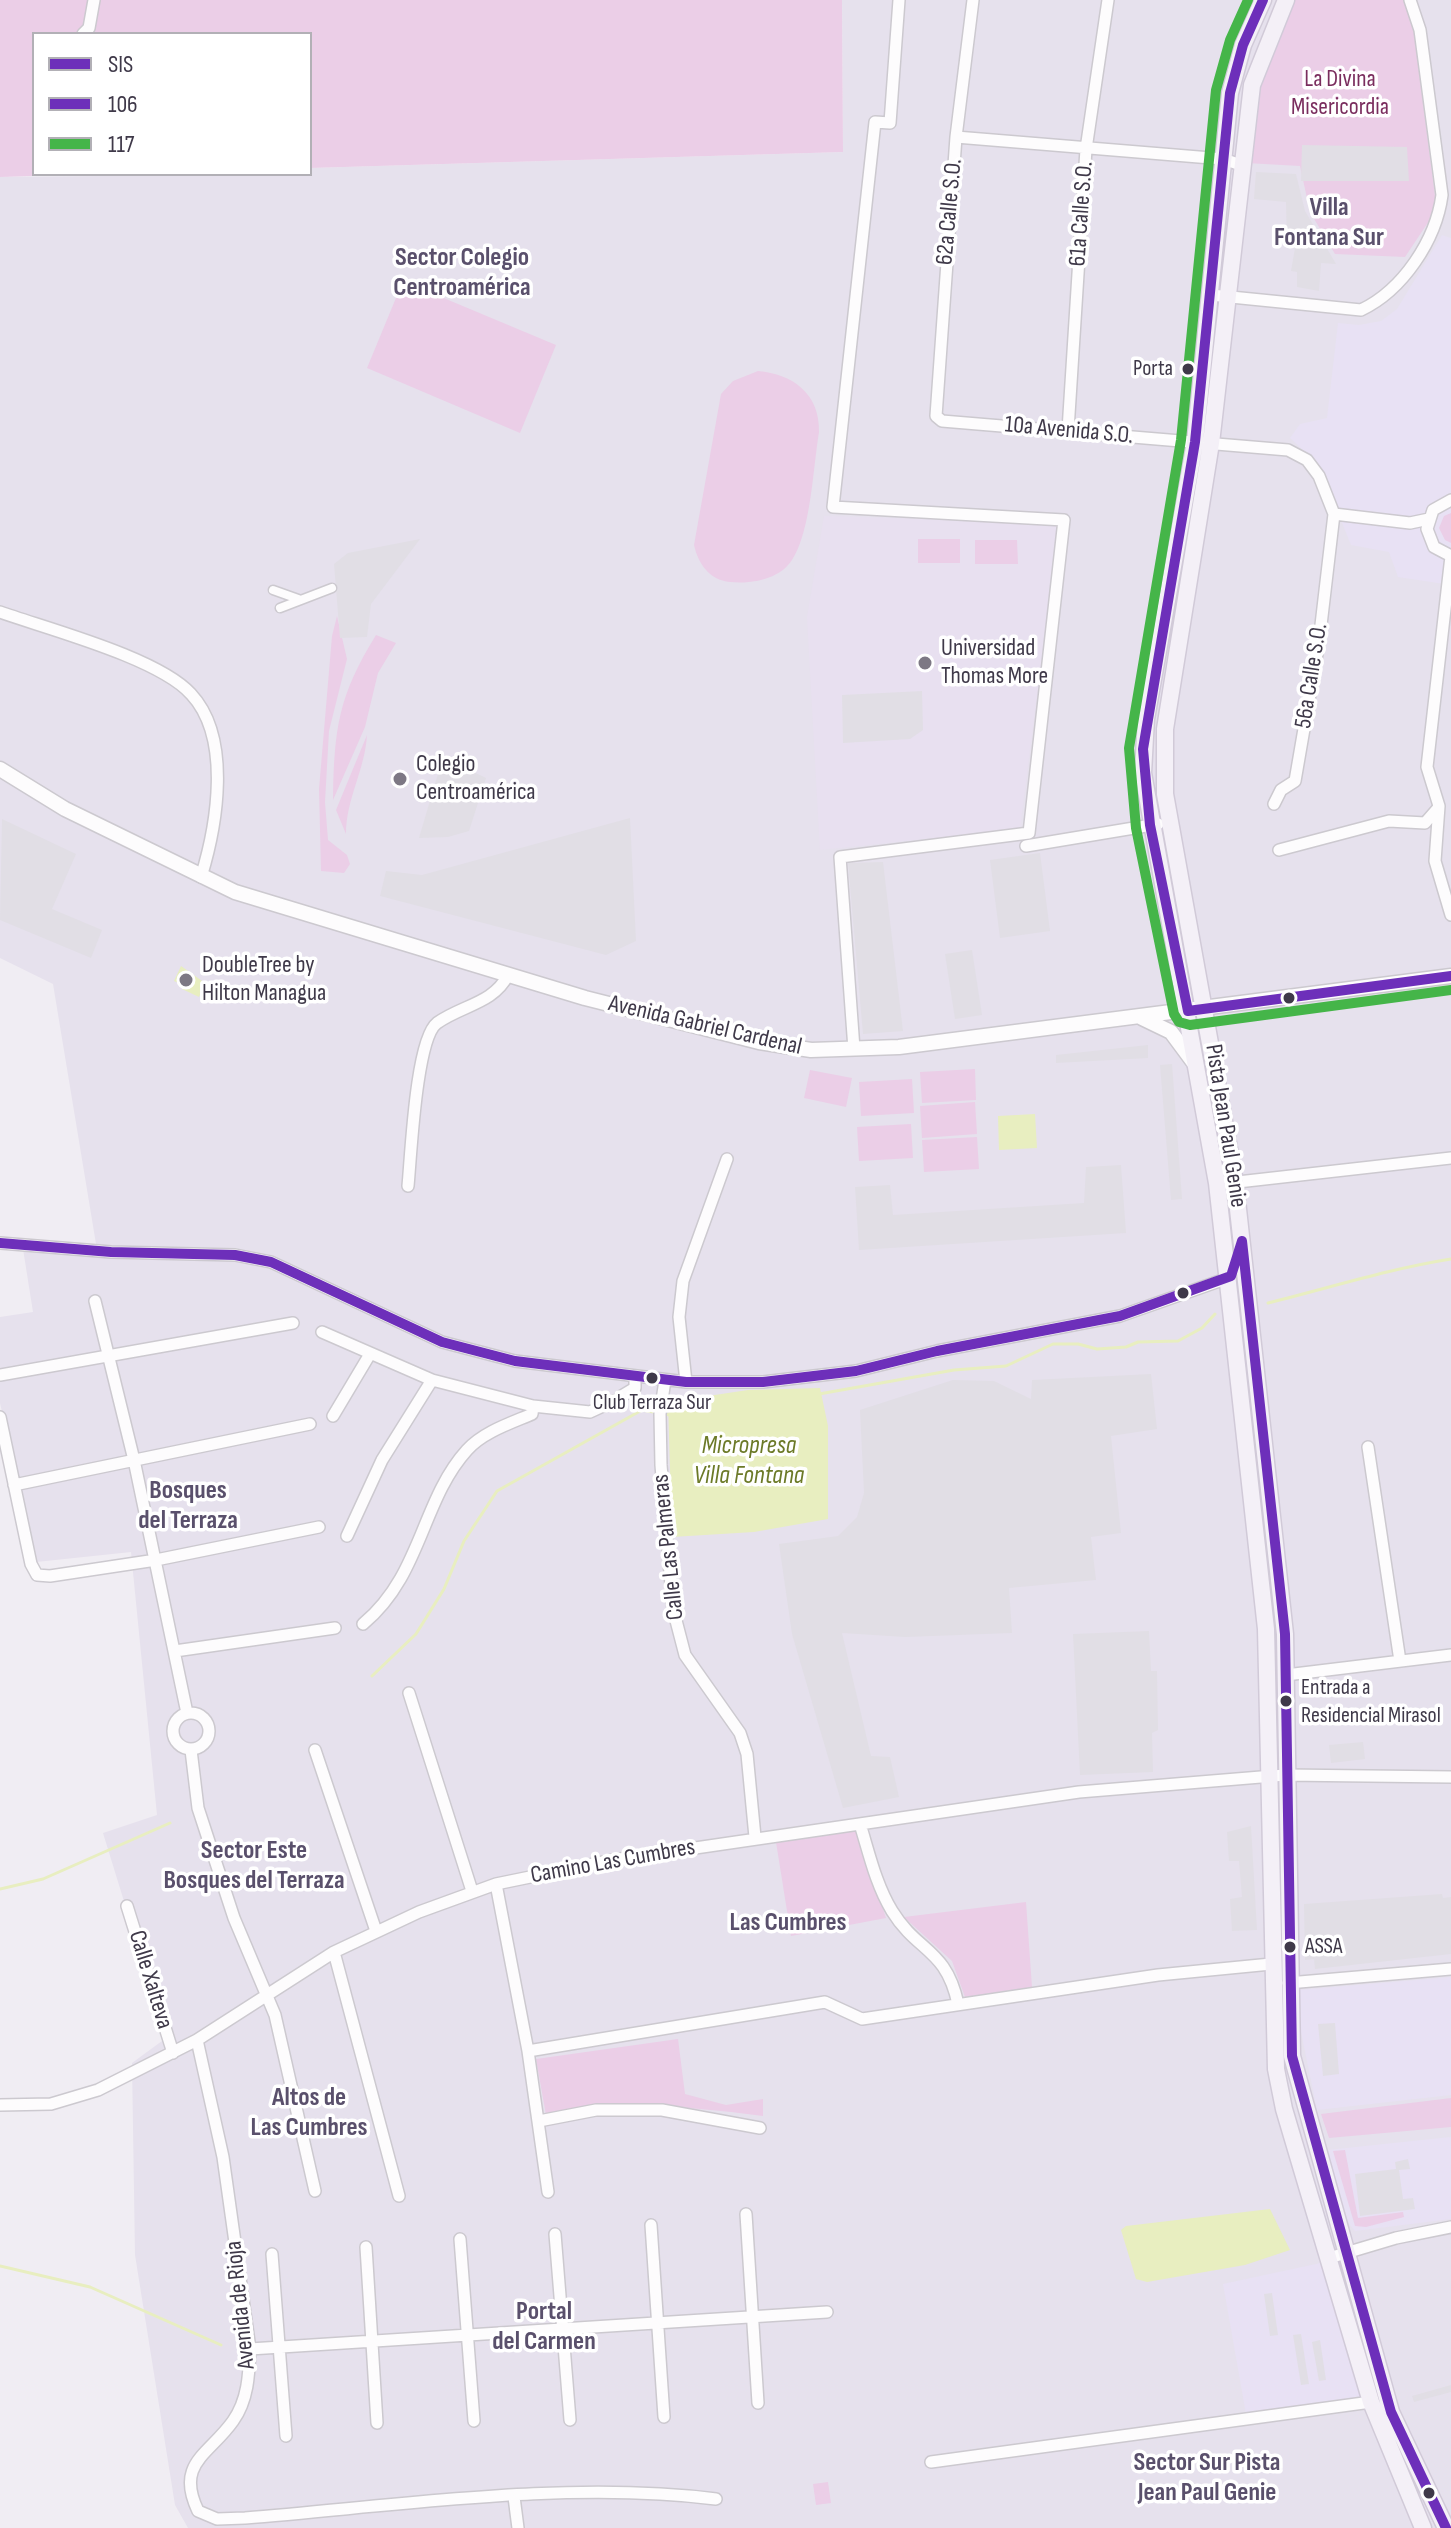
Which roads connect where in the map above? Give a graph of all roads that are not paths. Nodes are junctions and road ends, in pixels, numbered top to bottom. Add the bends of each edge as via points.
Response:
1 (94, 0) edge
2 (899, 0) edge
3 (973, 0) edge
4 (1108, 0) edge
5 (1263, 0) edge
6 (1286, 0) edge
7 (1410, 0) edge
8 (85, 32) edge
9 (956, 137) junction
10 (1086, 149) junction
11 (1223, 159) junction
12 (1241, 165) junction
13 (1219, 295) junction
14 (942, 421) joint
15 (1068, 430) junction
16 (1203, 442) junction
17 (1451, 500) edge
18 (1334, 514) junction
19 (1429, 519) junction
20 (1451, 556) edge
21 (332, 588) dead end
22 (273, 590) dead end
23 (301, 601) junction
24 (280, 608) dead end
25 (0, 612) edge
26 (0, 769) edge
27 (1274, 804) dead end
28 (1445, 807) edge
29 (1171, 823) junction
30 (1150, 825) junction
31 (1026, 846) dead end
32 (1279, 850) dead end
33 (201, 877) junction
34 (1451, 915) edge
35 (508, 975) junction
36 (1451, 976) edge
37 (1206, 1008) junction
38 (1188, 1011) junction
39 (1142, 1018) junction
40 (854, 1049) junction
41 (1198, 1070) junction
42 (1451, 1158) edge
43 (727, 1159) dead end
44 (1235, 1182) junction
45 (1217, 1183) junction
46 (408, 1186) dead end
47 (1242, 1241) junction
48 (0, 1243) edge
49 (1228, 1278) junction
50 (95, 1301) dead end
51 (293, 1323) dead end
52 (322, 1332) dead end
53 (106, 1353) junction
54 (370, 1354) junction
55 (1256, 1372) junction
56 (0, 1375) edge
57 (635, 1378) junction
58 (432, 1380) junction
59 (665, 1380) junction
60 (686, 1382) junction
61 (533, 1406) junction
62 (333, 1416) dead end
63 (0, 1417) edge
64 (310, 1424) dead end
65 (1368, 1447) dead end
66 (134, 1460) junction
67 (14, 1485) junction
68 (319, 1527) dead end
69 (347, 1536) dead end
70 (156, 1560) junction
71 (363, 1624) dead end
72 (335, 1628) dead end
73 (175, 1651) junction
74 (1451, 1655) edge
75 (1400, 1661) junction
76 (1286, 1675) junction
77 (409, 1693) dead end
78 (187, 1713) junction
79 (191, 1750) junction
80 (315, 1750) dead end
81 (1277, 1776) junction
82 (1451, 1777) edge
83 (860, 1824) junction
84 (755, 1837) junction
85 (496, 1884) junction
86 (472, 1891) junction
87 (1271, 1901) junction
88 (127, 1906) dead end
89 (376, 1931) junction
90 (334, 1952) junction
91 (1271, 1964) junction
92 (1451, 1969) edge
93 (1288, 1983) junction
94 (269, 1995) junction
95 (958, 2004) junction
96 (197, 2040) junction
97 (528, 2051) junction
98 (173, 2053) junction
99 (1279, 2084) junction
100 (0, 2105) edge
101 (539, 2121) junction
102 (760, 2128) dead end
103 (315, 2191) dead end
104 (548, 2192) dead end
105 (399, 2196) dead end
106 (746, 2214) dead end
107 (651, 2225) dead end
108 (1451, 2227) edge
109 (555, 2234) dead end
110 (460, 2239) dead end
111 (366, 2247) dead end
112 (1349, 2252) junction
113 (272, 2254) dead end
114 (1329, 2258) junction
115 (827, 2312) dead end
116 (755, 2316) junction
117 (660, 2325) junction
118 (562, 2329) junction
119 (469, 2333) junction
120 (372, 2340) junction
121 (279, 2347) junction
122 (250, 2349) junction
123 (1371, 2402) junction
124 (758, 2403) dead end
125 (664, 2417) dead end
126 (570, 2420) dead end
127 (474, 2421) dead end
128 (377, 2423) dead end
129 (286, 2436) dead end
130 (931, 2462) dead end
131 (514, 2497) junction
132 (716, 2499) dead end
133 (518, 2528) edge
134 (1423, 2528) edge
135 (1446, 2528) edge

1 - 8 street
2 - 40 street via 890,123 875,122 833,507 1064,520 1029,833 840,857
3 - 9 street, 62a Calle S.O.
4 - 10 street, 61a Calle S.O.
5 - 11 main road, Pista Jean Paul Genie via 1230,93
6 - 12 main road, Pista Jean Paul Genie via 1252,85
7 - 13 street via 1420,30 1442,195 1439,218 1406,275 1381,300 1361,310
9 - 10 street
9 - 14 street, 62a Calle S.O. via 934,409
10 - 11 street
10 - 15 street, 61a Calle S.O.
11 - 12 street
11 - 13 main road, Pista Jean Paul Genie
12 - 13 main road, Pista Jean Paul Genie
13 - 16 main road, Pista Jean Paul Genie
14 - 15 street, 10a Avenida S.O.
15 - 16 street, 10a Avenida S.O.
16 - 18 street, 10a Avenida S.O. via 1298,455 1319,476
16 - 29 main road, Pista Jean Paul Genie via 1165,729 1163,762
16 - 30 main road, Pista Jean Paul Genie via 1146,719 1143,773
17 - 19 street
18 - 19 street via 1410,523
18 - 27 street, 56a Calle S.O. via 1295,781 1281,790
19 - 20 street via 1434,547
20 - 28 street via 1427,767
21 - 23 street
22 - 23 street
23 - 24 street
25 - 33 street via 139,662 189,691 212,733 215,759 215,807
26 - 33 street, Avenida Gabriel Cardenal via 65,809
28 - 32 street via 1425,823 1389,821
28 - 34 street via 1435,861
29 - 30 street
29 - 37 main road, Pista Jean Paul Genie
30 - 31 street
30 - 38 main road, Pista Jean Paul Genie
33 - 35 street, Avenida Gabriel Cardenal
35 - 40 street, Avenida Gabriel Cardenal via 759,1042 811,1050
35 - 46 street via 497,992 438,1022 428,1033
36 - 37 street, Avenida Gabriel Cardenal
37 - 38 street, Avenida Gabriel Cardenal
37 - 44 main road, Pista Jean Paul Genie
38 - 39 street, Avenida Gabriel Cardenal
38 - 41 main road, Pista Jean Paul Genie
39 - 40 street, Avenida Gabriel Cardenal
39 - 41 street via 1171,1032
41 - 45 main road, Pista Jean Paul Genie
42 - 44 street
43 - 60 street via 683,1281 679,1317
44 - 45 street
44 - 47 main road, Pista Jean Paul Genie
45 - 49 main road, Pista Jean Paul Genie
47 - 49 main road
47 - 55 main road, Pista Jean Paul Genie
48 - 57 street via 235,1255 271,1262 442,1342 515,1361
49 - 55 main road via 1239,1288
49 - 60 street via 1120,1316 856,1371 763,1382
49 - 81 main road, Pista Jean Paul Genie
50 - 53 street
51 - 53 street
52 - 54 street
53 - 56 street
53 - 66 street
54 - 58 street
54 - 62 street
55 - 76 main road, Pista Jean Paul Genie
57 - 59 street
57 - 61 street via 635,1388 590,1412
58 - 61 street
58 - 69 street via 382,1460
59 - 60 street
59 - 84 street, Calle Las Palmeras via 661,1465 673,1609 685,1655 740,1733
61 - 71 street via 532,1414 468,1448 399,1584
63 - 67 street
64 - 66 street
65 - 75 street
66 - 67 street
66 - 70 street
67 - 70 street via 37,1575
68 - 70 street
70 - 73 street
72 - 73 street
73 - 78 street
74 - 75 street
75 - 76 street
76 - 81 main road, Pista Jean Paul Genie
77 - 86 street
78 - 79 street via 177,1718 173,1739
78 - 79 street via 204,1718 209,1734
79 - 94 street via 198,1808 234,1918
80 - 89 street
81 - 82 street, Camino Las Cumbres
81 - 83 street, Camino Las Cumbres via 1079,1792
81 - 87 main road, Pista Jean Paul Genie
81 - 93 main road
83 - 84 street, Camino Las Cumbres
83 - 95 street via 893,1912 943,1962
84 - 85 street, Camino Las Cumbres
85 - 86 street, Camino Las Cumbres
85 - 97 street
86 - 89 street, Camino Las Cumbres
87 - 91 main road, Pista Jean Paul Genie
87 - 93 main road via 1278,1928 1279,1975
88 - 98 street, Calle Xalteva
89 - 90 street, Camino Las Cumbres
90 - 94 street, Camino Las Cumbres
90 - 105 street
91 - 95 street
91 - 99 main road, Pista Jean Paul Genie
92 - 93 street
93 - 99 main road via 1279,1992
93 - 112 main road via 1289,2033 1299,2090
94 - 96 street, Camino Las Cumbres
94 - 103 street
95 - 97 street via 862,2019 825,2002
96 - 98 street, Camino Las Cumbres
96 - 122 street, Avenida de Rioja via 223,2157
97 - 101 street
98 - 100 street, Camino Las Cumbres via 76,2098 34,2106
99 - 114 main road, Pista Jean Paul Genie
101 - 102 street via 596,2110 662,2110
101 - 104 street
106 - 116 street
107 - 117 street
108 - 112 street
109 - 118 street
110 - 119 street
111 - 120 street
112 - 114 street
112 - 135 main road via 1391,2412
113 - 121 street
114 - 123 main road, Pista Jean Paul Genie
115 - 116 street
116 - 117 street
116 - 124 street
117 - 118 street
117 - 125 street
118 - 119 street
118 - 126 street
119 - 120 street
119 - 127 street
120 - 121 street
120 - 128 street
121 - 122 street
121 - 129 street
122 - 131 street, Avenida de Rioja via 249,2378 234,2420 195,2461 191,2473 189,2488 198,2511 217,2519 245,2518
123 - 130 street
123 - 134 main road, Pista Jean Paul Genie
131 - 132 street, Avenida de Rioja via 669,2493
131 - 133 street

